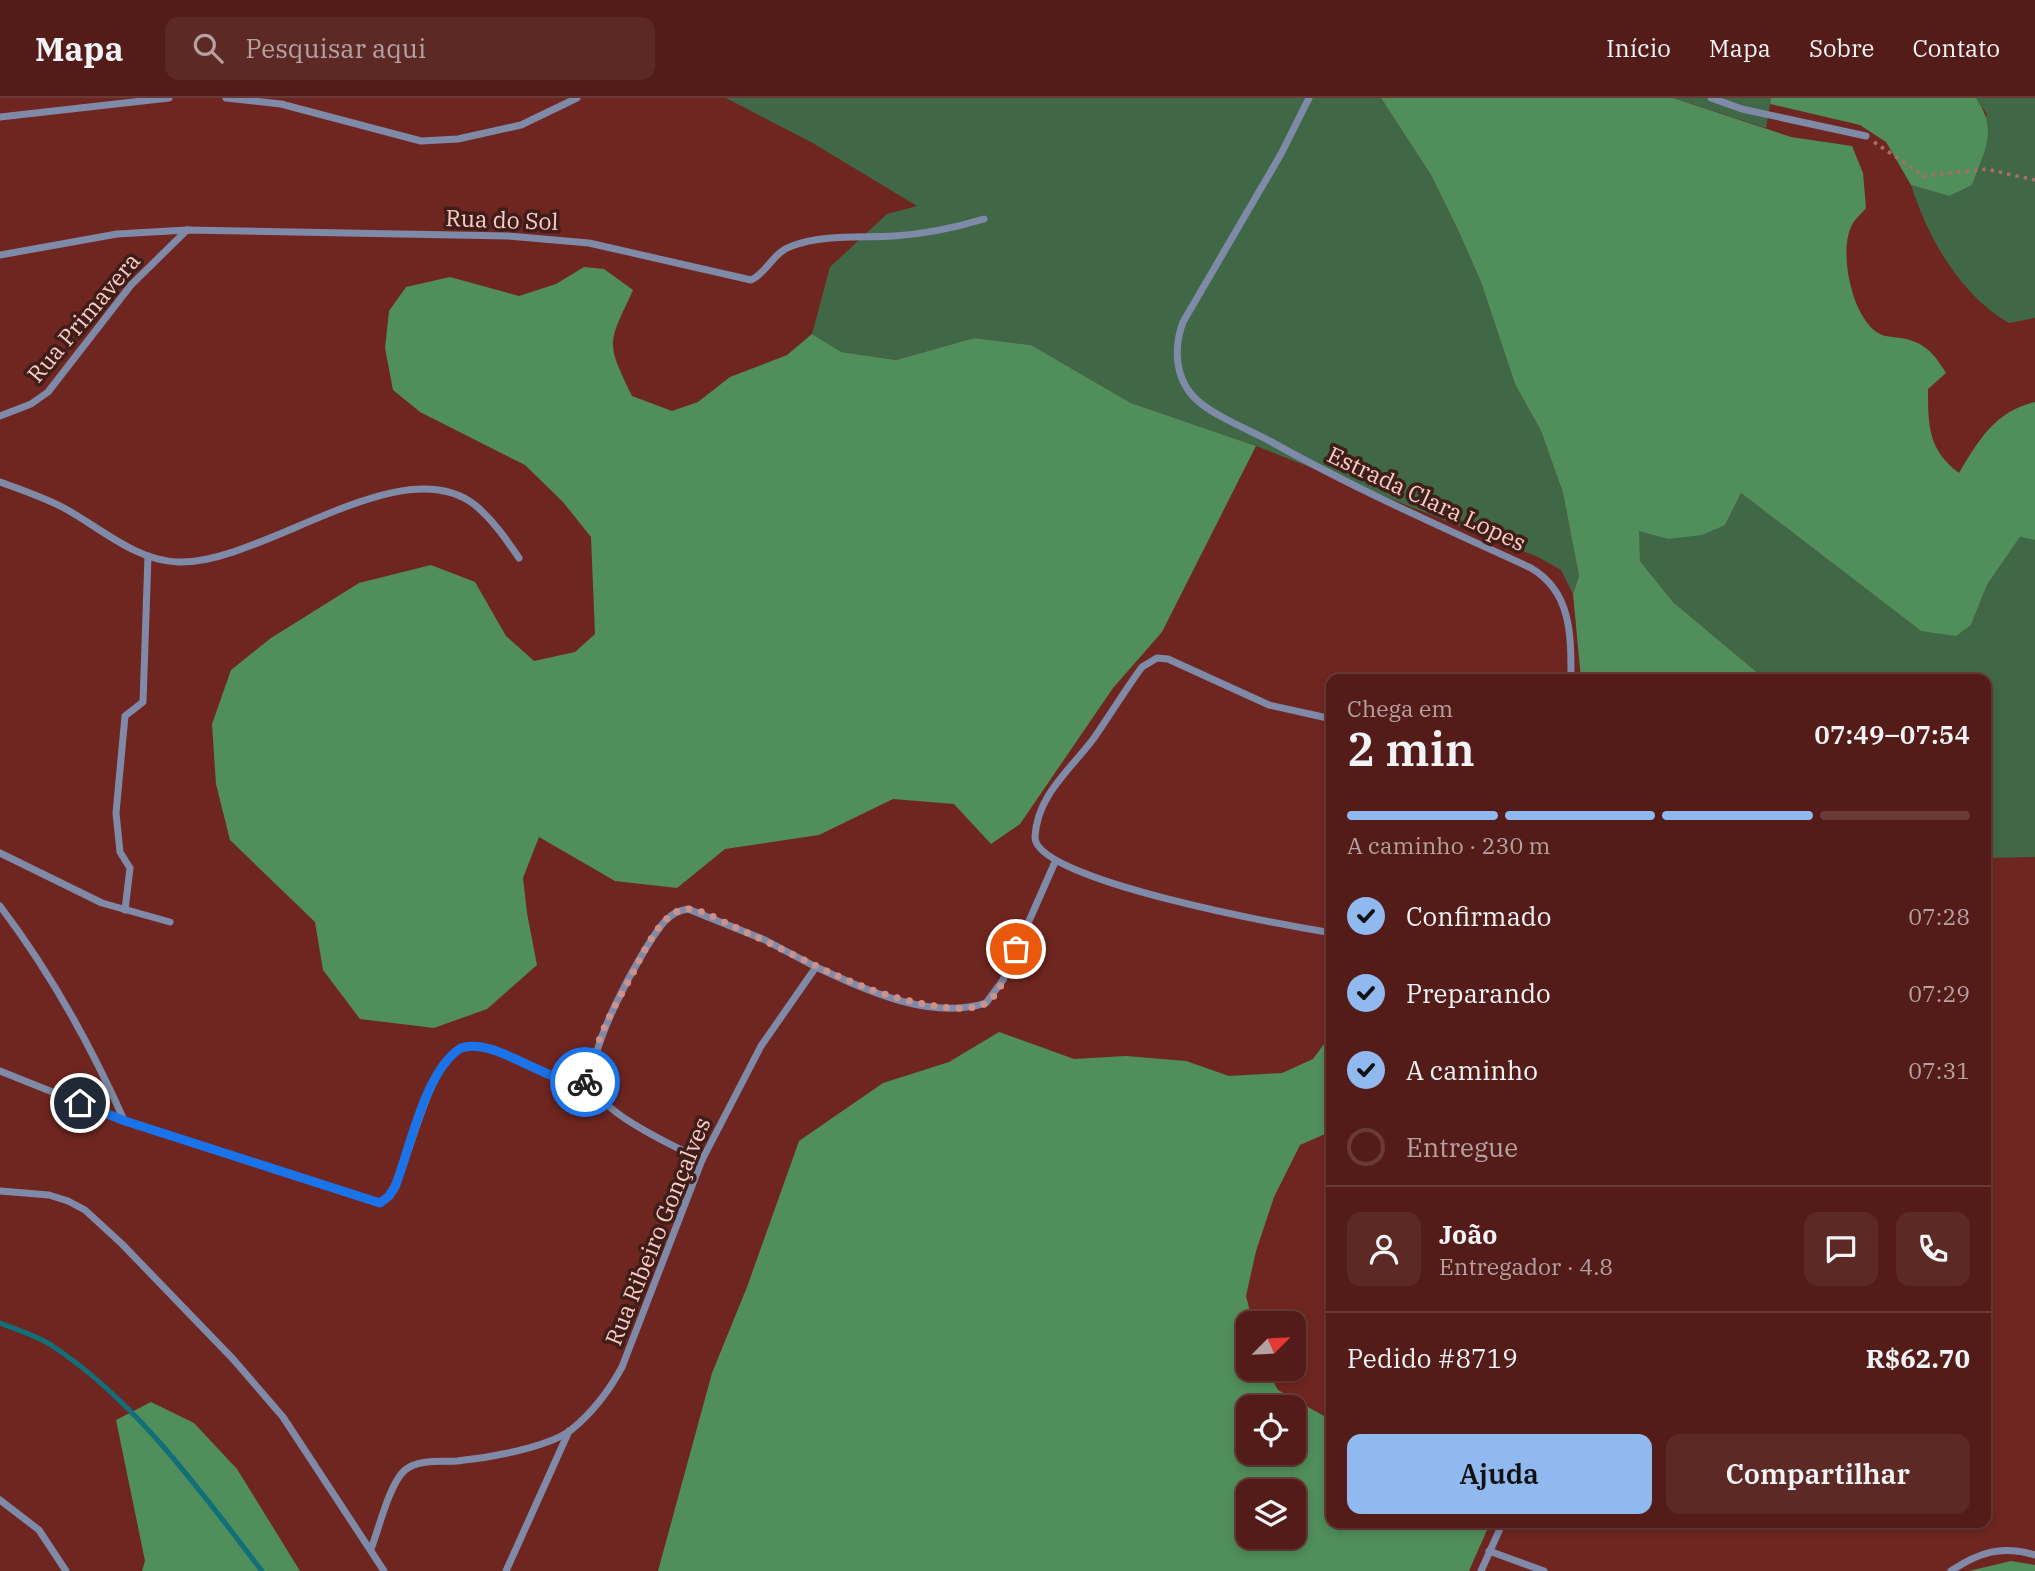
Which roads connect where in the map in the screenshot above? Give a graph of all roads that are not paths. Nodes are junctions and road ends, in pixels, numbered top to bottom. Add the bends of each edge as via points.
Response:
1 (169, 98) edge
2 (226, 98) edge
3 (577, 98) edge
4 (1309, 98) edge
5 (1712, 98) edge
6 (0, 117) edge
7 (1866, 136) road end
8 (984, 219) dead end
9 (187, 230) junction
10 (0, 255) edge
11 (0, 416) edge
12 (0, 482) edge
13 (148, 556) junction
14 (519, 558) dead end
15 (1571, 674) edge
16 (1326, 718) edge
17 (0, 853) edge
18 (1055, 862) junction
19 (0, 906) edge
20 (125, 911) junction
21 (170, 922) dead end
22 (1326, 932) edge
23 (816, 967) junction
24 (0, 1070) edge
25 (592, 1082) junction
26 (125, 1121) junction
27 (702, 1160) junction
28 (0, 1191) edge
29 (569, 1431) junction
30 (0, 1500) edge
31 (1500, 1528) edge
32 (371, 1549) junction
33 (1489, 1550) junction
34 (2035, 1555) edge
35 (66, 1571) edge
36 (384, 1571) edge
37 (506, 1571) edge
38 (1480, 1571) edge
39 (1544, 1571) edge
40 (1951, 1571) edge

1 - 6 street
2 - 3 street via 281,104 421,141 458,139 521,125
4 - 15 street, Estrada Clara Lopes via 1182,322 1178,367 1198,401 1413,517 1545,577 1564,607
5 - 7 street
8 - 9 street, Rua do Sol via 932,232 799,244 778,254 751,280 553,239
9 - 10 street, Rua do Sol via 117,234
9 - 11 street, Rua Primavera via 124,293 48,392
12 - 13 street via 44,498
13 - 14 street via 178,562 221,557 356,503 427,489 474,504
13 - 20 street via 143,702 125,716 116,813 120,852 130,868
16 - 18 street via 1269,705 1174,661 1151,661 1049,792 1037,825 1037,845
17 - 20 street
18 - 22 street via 1097,879 1198,906
18 - 23 street via 1003,980 986,1003 954,1008 916,1004 862,988
19 - 26 street via 37,956 81,1030
20 - 21 street
23 - 25 street via 705,914 681,910 665,921 635,967 597,1049
23 - 27 street, Rua Ribeiro Gonçalves via 761,1046
24 - 26 street
25 - 26 street via 570,1082 509,1056 477,1047 461,1048 442,1068 425,1098 400,1175 380,1203
25 - 27 street via 597,1094 624,1117
27 - 29 street, Rua Ribeiro Gonçalves via 622,1367 593,1409
28 - 32 street via 68,1201 85,1210 122,1244 261,1391 307,1450
29 - 32 street, Rua Ribeiro Gonçalves via 498,1455 425,1462 406,1469 394,1486
29 - 37 street, Rua Ribeiro Gonçalves
30 - 35 street via 38,1530
31 - 33 street
32 - 36 street
33 - 38 street
33 - 39 street
34 - 40 street via 2010,1549 1989,1551

